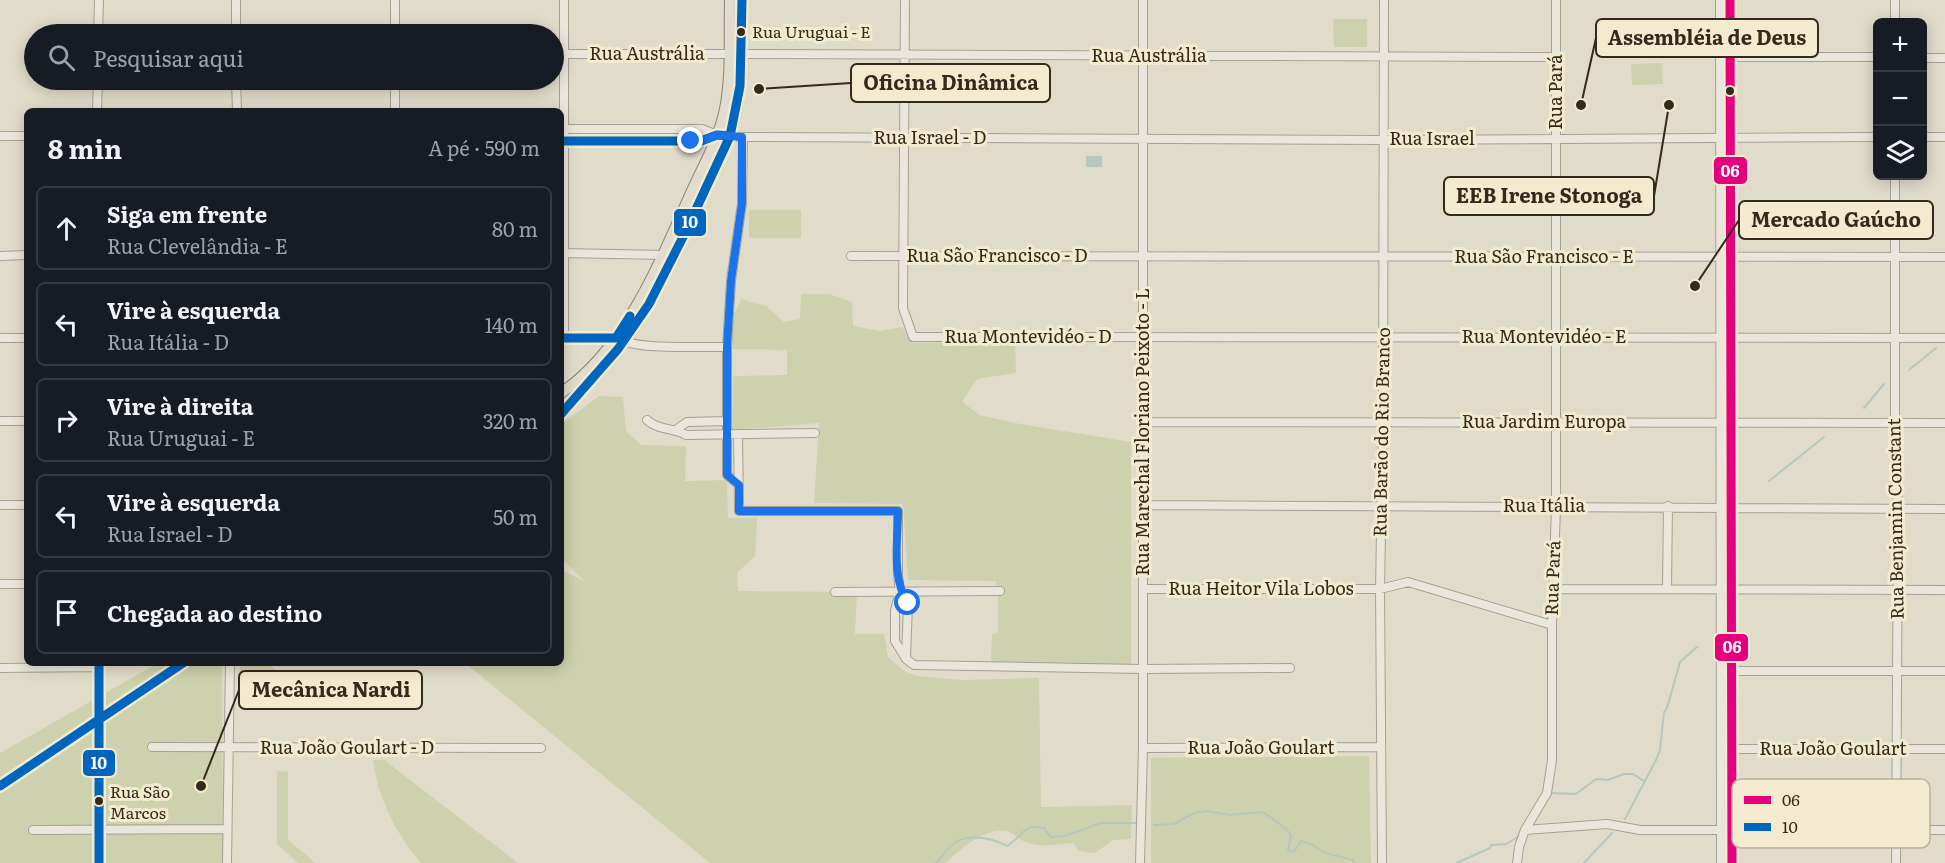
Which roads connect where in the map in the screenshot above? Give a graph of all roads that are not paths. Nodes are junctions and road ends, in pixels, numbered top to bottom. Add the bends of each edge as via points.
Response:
1 (99, 0) edge
2 (236, 0) edge
3 (395, 0) edge
4 (564, 0) edge
5 (730, 0) edge
6 (742, 0) edge
7 (905, 0) edge
8 (1143, 0) edge
9 (1384, 0) edge
10 (1556, 0) edge
11 (1720, 0) edge
12 (1730, 0) edge
13 (1895, 0) edge
14 (1730, 18) junction
15 (1895, 18) edge
16 (1720, 19) junction
17 (98, 24) edge
18 (236, 24) edge
19 (395, 24) edge
20 (564, 54) joint
21 (729, 54) junction
22 (742, 54) junction
23 (904, 55) junction
24 (1143, 56) junction
25 (1384, 57) junction
26 (1556, 57) junction
27 (1726, 57) junction
28 (1873, 57) edge
29 (1927, 58) edge
30 (1945, 58) edge
31 (98, 90) edge
32 (236, 90) edge
33 (395, 90) edge
34 (564, 90) edge
35 (97, 108) edge
36 (237, 108) edge
37 (395, 108) edge
38 (563, 108) edge
39 (564, 129) edge
40 (717, 135) junction
41 (0, 136) edge
42 (24, 136) edge
43 (730, 136) junction
44 (742, 137) junction
45 (904, 137) junction
46 (1873, 137) edge
47 (1927, 137) edge
48 (1945, 137) edge
49 (1143, 138) junction
50 (1556, 139) junction
51 (1726, 139) junction
52 (1384, 140) junction
53 (564, 141) edge
54 (1895, 180) edge
55 (564, 253) edge
56 (24, 255) edge
57 (0, 256) edge
58 (668, 256) junction
59 (851, 256) dead end
60 (902, 256) junction
61 (1143, 257) junction
62 (1384, 257) junction
63 (1556, 257) junction
64 (1725, 257) junction
65 (1895, 257) junction
66 (1945, 257) edge
67 (1143, 337) junction
68 (1384, 337) junction
69 (0, 338) edge
70 (24, 338) edge
71 (564, 338) edge
72 (1556, 338) junction
73 (1721, 338) junction
74 (1732, 338) junction
75 (1895, 338) junction
76 (1945, 338) edge
77 (620, 340) junction
78 (727, 347) junction
79 (564, 391) edge
80 (564, 410) edge
81 (647, 420) dead end
82 (0, 421) edge
83 (24, 421) edge
84 (727, 421) junction
85 (687, 422) junction
86 (1143, 422) junction
87 (1383, 422) junction
88 (1556, 422) junction
89 (1721, 423) junction
90 (1732, 423) junction
91 (1895, 423) junction
92 (1945, 423) edge
93 (677, 429) junction
94 (727, 434) junction
95 (738, 434) junction
96 (815, 434) dead end
97 (686, 435) junction
98 (739, 485) junction
99 (0, 505) edge
100 (24, 505) edge
101 (1382, 505) junction
102 (1143, 506) junction
103 (1668, 506) junction
104 (1556, 507) junction
105 (1721, 507) junction
106 (1732, 507) junction
107 (1898, 508) junction
108 (1945, 508) edge
109 (0, 584) edge
110 (24, 584) edge
111 (1143, 589) junction
112 (1380, 589) junction
113 (1553, 589) junction
114 (1667, 589) junction
115 (1721, 590) junction
116 (1732, 590) junction
117 (1897, 590) junction
118 (1945, 590) edge
119 (1000, 591) dead end
120 (835, 592) dead end
121 (900, 592) junction
122 (1551, 625) junction
123 (66, 666) edge
124 (99, 666) edge
125 (178, 666) edge
126 (230, 666) edge
127 (0, 668) edge
128 (1290, 668) dead end
129 (1142, 669) junction
130 (1898, 670) junction
131 (1721, 671) junction
132 (1732, 671) junction
133 (1945, 671) edge
134 (99, 719) junction
135 (152, 747) dead end
136 (1380, 747) junction
137 (229, 748) junction
138 (541, 748) dead end
139 (1143, 748) junction
140 (1721, 748) junction
141 (1732, 748) junction
142 (1896, 749) junction
143 (1945, 749) edge
144 (1896, 779) edge
145 (0, 786) edge
146 (99, 829) junction
147 (227, 829) junction
148 (33, 830) dead end
149 (1525, 830) junction
150 (1721, 830) junction
151 (1732, 830) junction
152 (1930, 830) edge
153 (1945, 830) edge
154 (99, 863) edge
155 (227, 863) edge
156 (1140, 863) edge
157 (1382, 863) edge
158 (1517, 863) edge
159 (1721, 863) edge
160 (1732, 863) edge

1 - 17 street
2 - 18 street
3 - 19 street
4 - 20 street
5 - 21 main road
6 - 22 main road
7 - 23 street
8 - 24 street, Rua Marechal Floriano Peixoto - L
9 - 25 street, Rua Barão do Rio Branco
10 - 26 street, Rua Pará
11 - 16 street
12 - 14 street
13 - 15 street
14 - 16 street
14 - 27 street
16 - 27 street
20 - 21 street, Rua Austrália
21 - 40 main road via 725,108
22 - 23 street, Rua Austrália
22 - 43 main road
23 - 24 street, Rua Austrália
23 - 45 street
24 - 25 street, Rua Austrália
24 - 49 street, Rua Marechal Floriano Peixoto - L
25 - 26 street, Rua Austrália
25 - 52 street, Rua Barão do Rio Branco
26 - 50 street, Rua Pará
27 - 28 street
27 - 51 street
29 - 30 street
31 - 35 street
32 - 36 street
33 - 37 street
34 - 38 street
39 - 40 street, Rua Israel - D via 702,129
40 - 43 street, Rua Israel - D
40 - 53 street, Rua Israel - D via 701,141
40 - 58 main road
41 - 42 street
43 - 44 street, Rua Israel - D
43 - 58 main road
44 - 45 street, Rua Israel - D
44 - 78 street via 742,203
45 - 49 street, Rua Israel - D
45 - 60 street
46 - 51 street, Rua Israel
47 - 48 street
49 - 52 street, Rua Israel
49 - 61 street, Rua Marechal Floriano Peixoto - L
50 - 51 street, Rua Israel
50 - 52 street, Rua Israel
50 - 63 street, Rua Pará
51 - 64 street
52 - 62 street, Rua Barão do Rio Branco
54 - 65 street, Rua Benjamin Constant
55 - 58 street
56 - 57 street
58 - 77 main road
59 - 60 street, Rua São Francisco - D
60 - 61 street, Rua São Francisco - D
60 - 67 street, Rua Montevidéo - D via 903,308 913,337
61 - 62 street, Rua São Francisco - E
61 - 67 street, Rua Marechal Floriano Peixoto - L
62 - 63 street, Rua São Francisco - E
62 - 68 street, Rua Barão do Rio Branco
63 - 64 street, Rua São Francisco - E
63 - 72 street, Rua Pará
64 - 65 street, Rua São Francisco - E
64 - 73 street
64 - 74 street
65 - 66 street, Rua São Francisco - E
65 - 75 street, Rua Benjamin Constant
67 - 68 street, Rua Montevidéo - E
67 - 86 street, Rua Marechal Floriano Peixoto - L
68 - 72 street, Rua Montevidéo - E
68 - 87 street, Rua Barão do Rio Branco
69 - 70 street
71 - 77 street
72 - 73 street, Rua Montevidéo - E
72 - 88 street, Rua Pará
73 - 74 street, Rua Montevidéo - E
73 - 89 street
74 - 75 street, Rua Montevidéo - E
74 - 90 street
75 - 76 street, Rua Montevidéo - E
75 - 91 street, Rua Benjamin Constant
77 - 78 street via 640,345
77 - 79 main road
77 - 80 main road
78 - 84 street
81 - 93 street via 658,428
82 - 83 street
84 - 85 street
84 - 94 street
85 - 93 street
85 - 97 street
86 - 87 street, Rua Jardim Europa
86 - 102 street, Rua Marechal Floriano Peixoto - L
87 - 88 street, Rua Jardim Europa
87 - 101 street, Rua Barão do Rio Branco
88 - 89 street, Rua Jardim Europa
88 - 104 street, Rua Pará
89 - 90 street, Rua Jardim Europa
89 - 105 street
90 - 91 street, Rua Jardim Europa
90 - 106 street
91 - 92 street, Rua Jardim Europa
91 - 107 street, Rua Benjamin Constant
93 - 97 street
94 - 95 street
94 - 97 street
94 - 98 street via 727,475
95 - 96 street
95 - 98 street
98 - 121 street via 739,511 898,511
99 - 100 street
101 - 102 street, Rua Itália
101 - 104 street, Rua Itália
101 - 112 street, Rua Barão do Rio Branco
102 - 111 street, Rua Marechal Floriano Peixoto - L
103 - 104 street, Rua Itália
103 - 105 street, Rua Itália
103 - 114 street
104 - 113 street, Rua Pará
105 - 106 street, Rua Itália
105 - 115 street
106 - 107 street, Rua Itália
106 - 116 street
107 - 108 street, Rua Itália
107 - 117 street, Rua Benjamin Constant
109 - 110 street
111 - 112 street, Rua Heitor Vila Lobos
111 - 129 street, Rua Marechal Floriano Peixoto - L
112 - 122 street, Rua Heitor Vila Lobos via 1408,582
112 - 136 street, Rua Barão do Rio Branco
113 - 114 street
113 - 122 street, Rua Pará
114 - 115 street
115 - 116 street
115 - 131 street
116 - 117 street
116 - 132 street
117 - 118 street
117 - 130 street, Rua Benjamin Constant
119 - 121 street
120 - 121 street
121 - 129 street via 895,610 895,641 914,665
122 - 149 street, Rua Pará via 1552,760 1547,793
123 - 127 street
124 - 134 street
125 - 134 main road
126 - 137 street
128 - 129 street
129 - 139 street, Rua Marechal Floriano Peixoto - L
130 - 132 street
130 - 133 street
130 - 142 street, Rua Benjamin Constant
131 - 132 street
131 - 140 street
132 - 141 street
134 - 145 main road
134 - 146 street
135 - 137 street, Rua João Goulart - D
136 - 139 street, Rua João Goulart
136 - 157 street, Rua Barão do Rio Branco
137 - 138 street, Rua João Goulart - D
137 - 147 street
139 - 156 street, Rua Marechal Floriano Peixoto - L
140 - 141 street, Rua João Goulart
140 - 150 street
141 - 142 street, Rua João Goulart
141 - 151 street
142 - 143 street, Rua João Goulart
142 - 144 street, Rua Benjamin Constant
146 - 147 street
146 - 148 street
146 - 154 street
147 - 155 street
149 - 150 street via 1607,824 1640,830
149 - 158 street, Rua Pará
150 - 151 street
150 - 159 street
151 - 160 street
152 - 153 street

